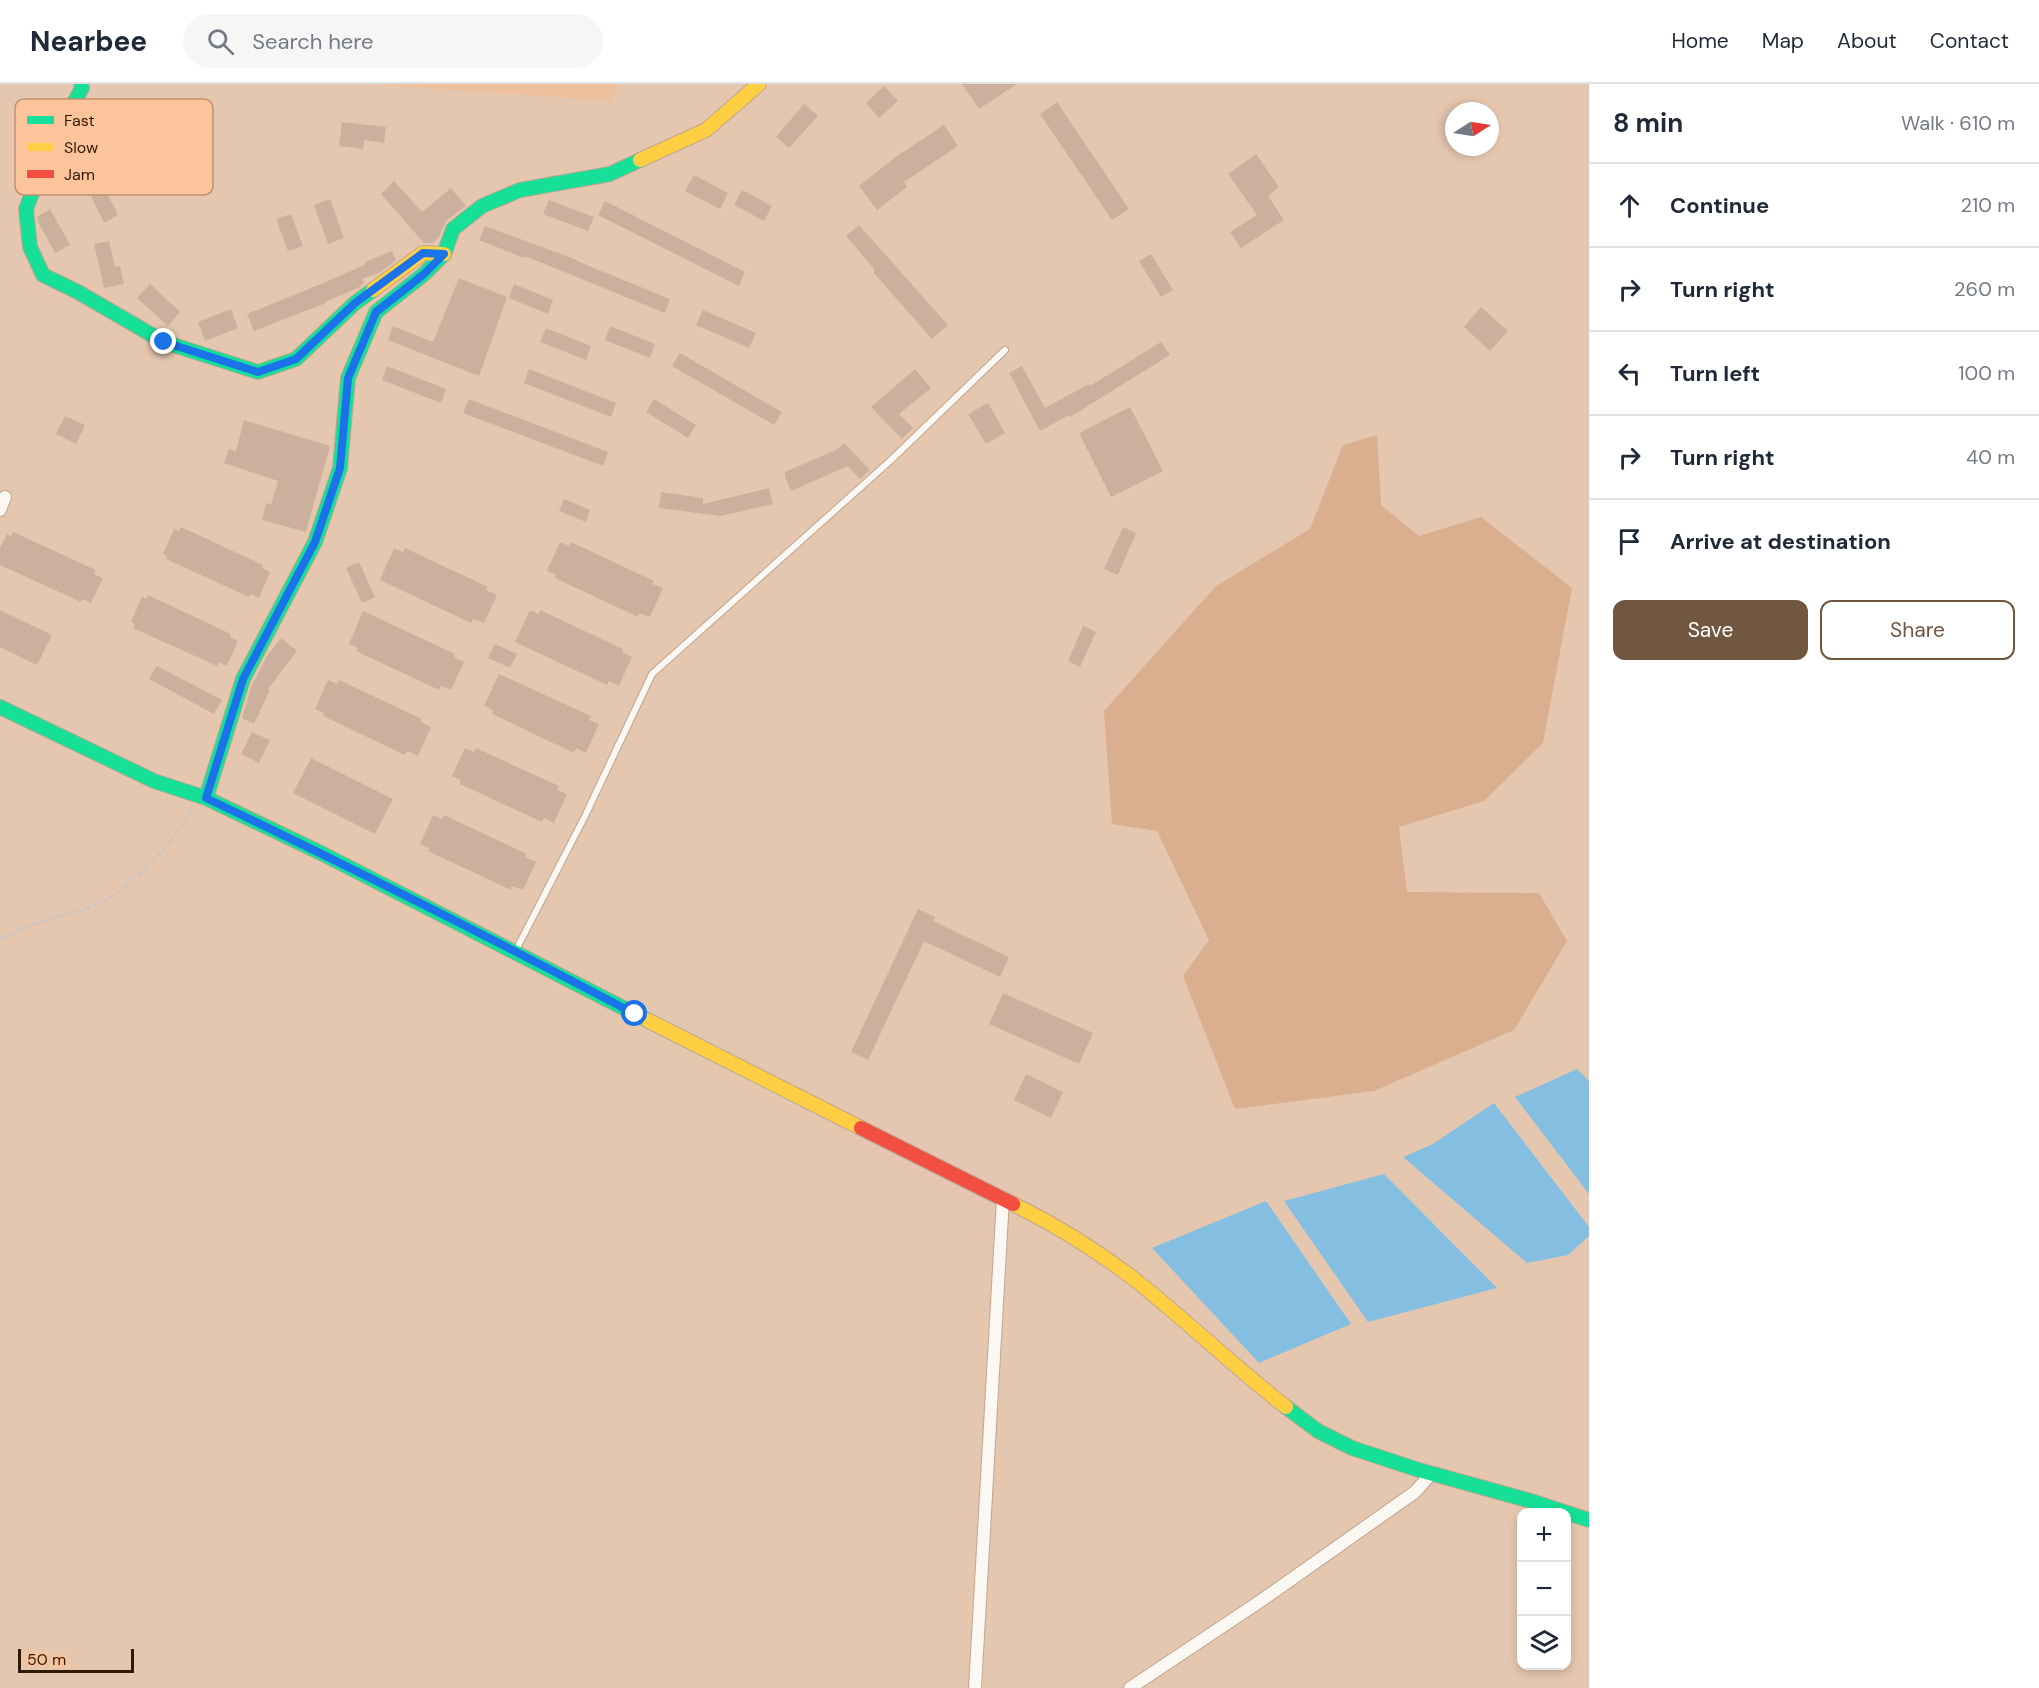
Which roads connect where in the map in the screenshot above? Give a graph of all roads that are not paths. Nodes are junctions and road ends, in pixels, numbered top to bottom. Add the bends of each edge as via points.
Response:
1 (81, 84) edge
2 (759, 84) edge
3 (76, 99) edge
4 (31, 195) edge
5 (444, 254) junction
6 (1005, 350) dead end
7 (5, 497) dead end
8 (0, 510) edge
9 (0, 707) edge
10 (202, 796) junction
11 (515, 951) junction
12 (1004, 1198) junction
13 (1431, 1474) junction
14 (1589, 1520) edge
15 (975, 1688) edge
16 (1130, 1688) edge

1 - 3 street
2 - 5 street via 706,130 610,174 520,190 482,206 453,229
4 - 5 street via 26,209 30,247 43,275 164,342 258,372 296,359 355,303 423,253
5 - 10 street via 376,312 348,378 340,468 315,542 243,679
6 - 11 lane via 891,460 652,674
7 - 8 street
9 - 10 street via 154,781
10 - 11 street
11 - 12 street
12 - 13 street via 1084,1243 1117,1267 1318,1431 1352,1448
12 - 15 street
13 - 14 street
13 - 16 street via 1415,1492

